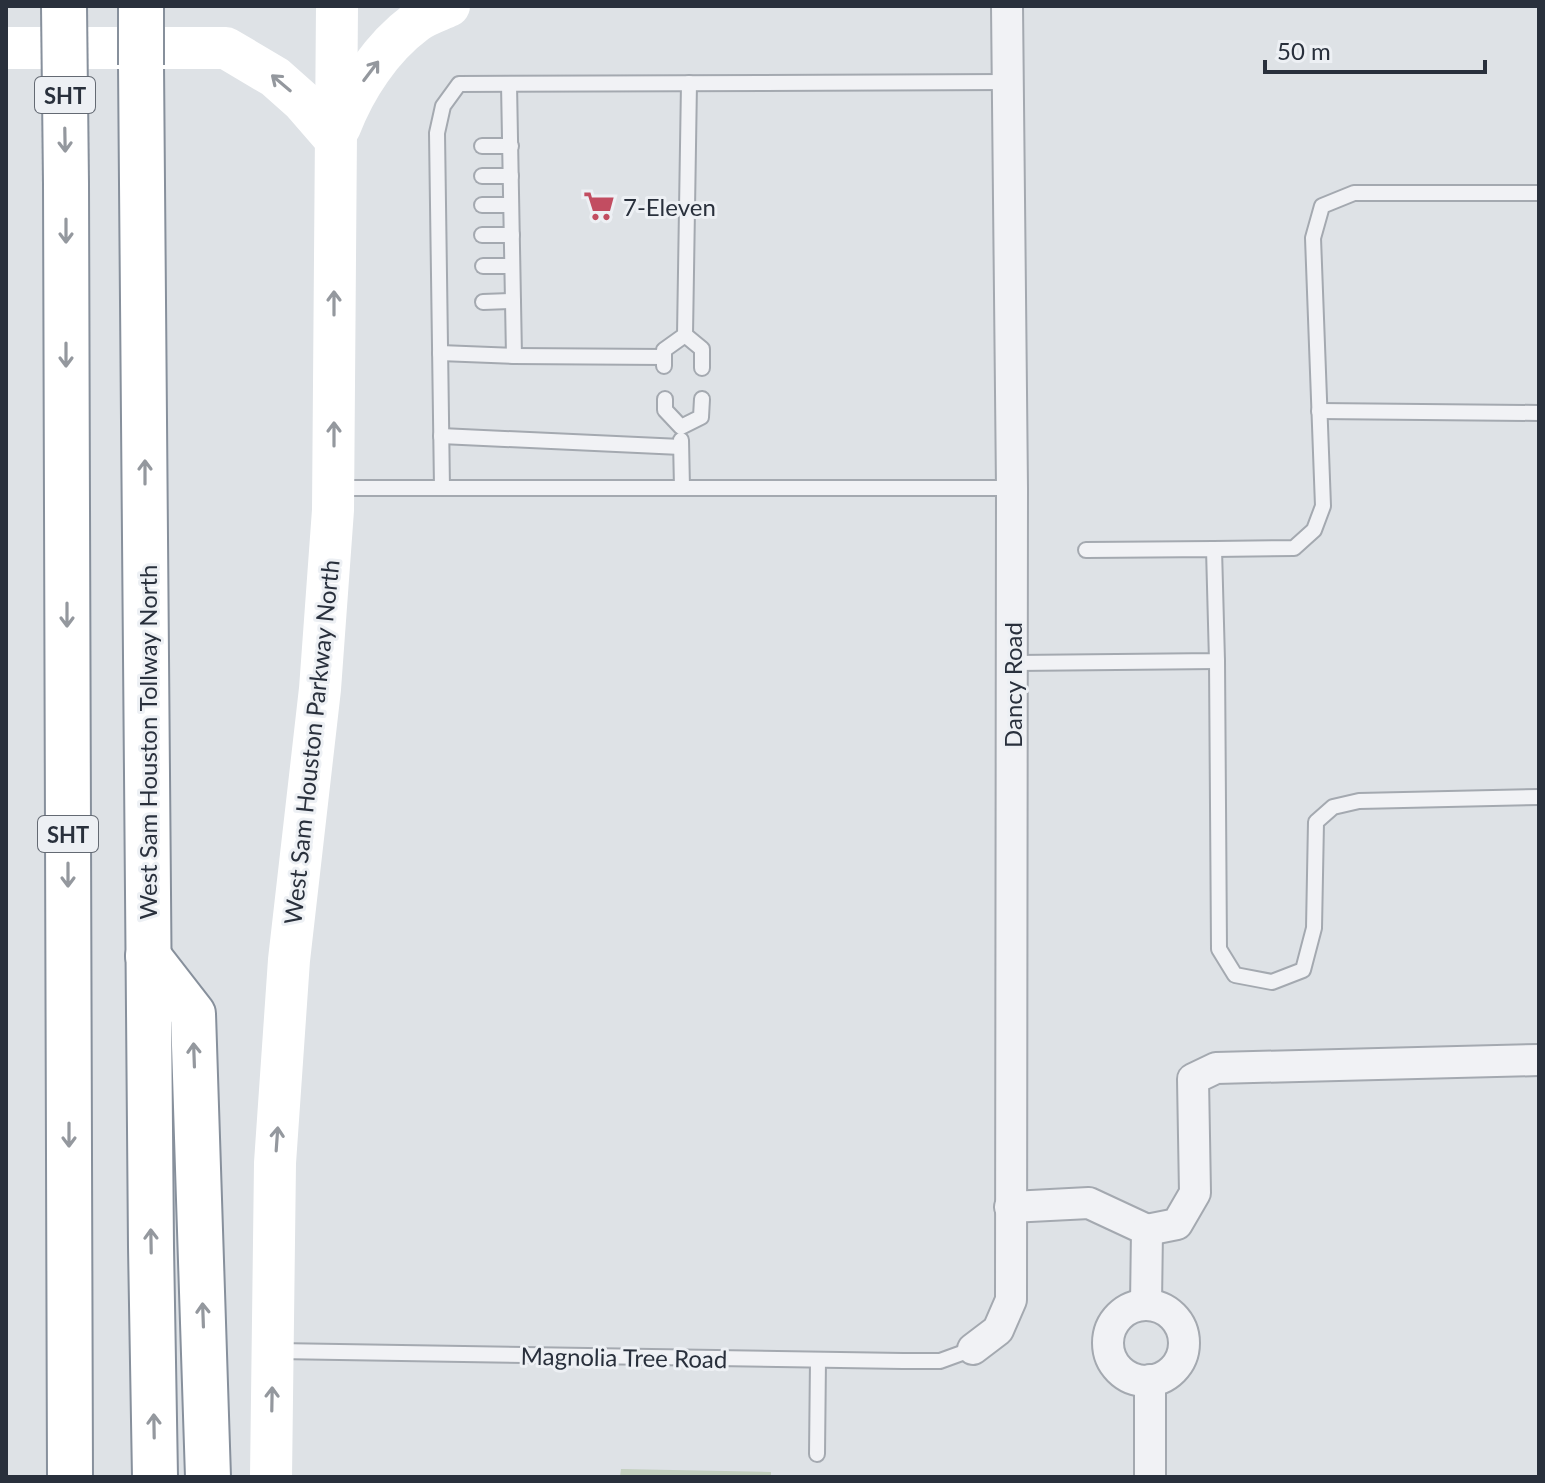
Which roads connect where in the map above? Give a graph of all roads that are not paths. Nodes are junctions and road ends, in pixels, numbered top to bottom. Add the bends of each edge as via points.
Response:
1 (64, 6) edge
2 (141, 6) edge
3 (337, 6) edge
4 (449, 6) edge
5 (1007, 6) edge
6 (6, 48) edge
7 (1008, 82) junction
8 (689, 83) junction
9 (509, 84) junction
10 (335, 139) junction
11 (482, 146) dead end
12 (511, 146) junction
13 (482, 176) dead end
14 (511, 176) junction
15 (1539, 193) edge
16 (482, 205) dead end
17 (511, 205) junction
18 (482, 235) dead end
19 (512, 235) junction
20 (483, 266) dead end
21 (512, 266) junction
22 (513, 301) junction
23 (483, 302) dead end
24 (685, 335) junction
25 (440, 353) junction
26 (514, 356) junction
27 (702, 368) dead end
28 (665, 399) dead end
29 (702, 399) dead end
30 (1319, 411) junction
31 (1539, 413) edge
32 (681, 427) junction
33 (441, 436) junction
34 (681, 447) junction
35 (333, 488) junction
36 (442, 488) junction
37 (682, 488) junction
38 (1012, 488) junction
39 (1214, 549) junction
40 (1086, 550) dead end
41 (1217, 661) junction
42 (1012, 663) junction
43 (1539, 797) edge
44 (148, 956) junction
45 (1539, 1060) edge
46 (1010, 1207) junction
47 (1147, 1230) junction
48 (1146, 1304) junction
49 (973, 1349) joint
50 (273, 1351) junction
51 (818, 1360) junction
52 (1150, 1380) junction
53 (817, 1454) dead end
54 (70, 1477) edge
55 (155, 1477) edge
56 (208, 1477) edge
57 (271, 1477) edge
58 (1150, 1477) edge

1 -> 54 highway, SHT, bridge
44 -> 2 highway, West Sam Houston Tollway North, bridge
3 - 10 main road, West Sam Houston Parkway North
10 -> 4 main road via 349,104 391,44 417,21
5 - 7 street, Dancy Road
10 -> 6 main road via 275,77 226,48
7 - 8 lane
7 - 38 street, Dancy Road
8 - 9 lane
8 - 24 lane
9 - 12 lane
9 - 25 lane via 459,84 443,106 447,302
35 -> 10 main road, West Sam Houston Parkway North
11 - 12 lane
12 - 14 lane
13 - 14 lane
14 - 17 lane
15 - 30 lane via 1354,193 1322,206 1313,238
16 - 17 lane
17 - 19 lane
18 - 19 lane
19 - 21 lane
20 - 21 lane
21 - 22 lane
22 - 23 lane
22 - 26 lane
24 - 26 lane via 664,350 664,362
24 - 27 lane via 702,349
25 - 26 lane
25 - 33 lane
28 - 32 lane via 665,410
29 - 32 lane via 701,417
30 - 31 lane
30 - 39 lane via 1323,506 1314,530 1294,548
32 - 34 lane
33 - 34 lane
33 - 36 lane
34 - 37 lane
35 - 36 lane
50 -> 35 main road, West Sam Houston Parkway North via 275,1163 289,960 320,689
36 - 37 lane
37 - 38 lane
38 - 42 street, Dancy Road
39 - 40 lane
39 - 41 lane
41 - 42 lane
41 - 43 lane via 1219,949 1235,975 1272,982 1303,970 1314,928 1316,822 1333,807 1359,801
42 - 46 street, Dancy Road
55 -> 44 highway, West Sam Houston Tollway North
56 -> 44 highway via 193,1014
45 - 47 street via 1216,1068 1193,1079 1195,1193 1177,1224
46 - 47 street via 1089,1203
46 - 49 street, Dancy Road via 1011,1300 998,1330
47 - 48 street
48 - 52 street via 1170,1313 1183,1335 1173,1370
48 - 52 street via 1115,1321 1108,1344 1110,1357 1126,1375
49 - 51 lane, Magnolia Tree Road via 940,1361
50 - 51 lane, Magnolia Tree Road
57 -> 50 main road, West Sam Houston Parkway North
51 - 53 lane
52 - 58 street

